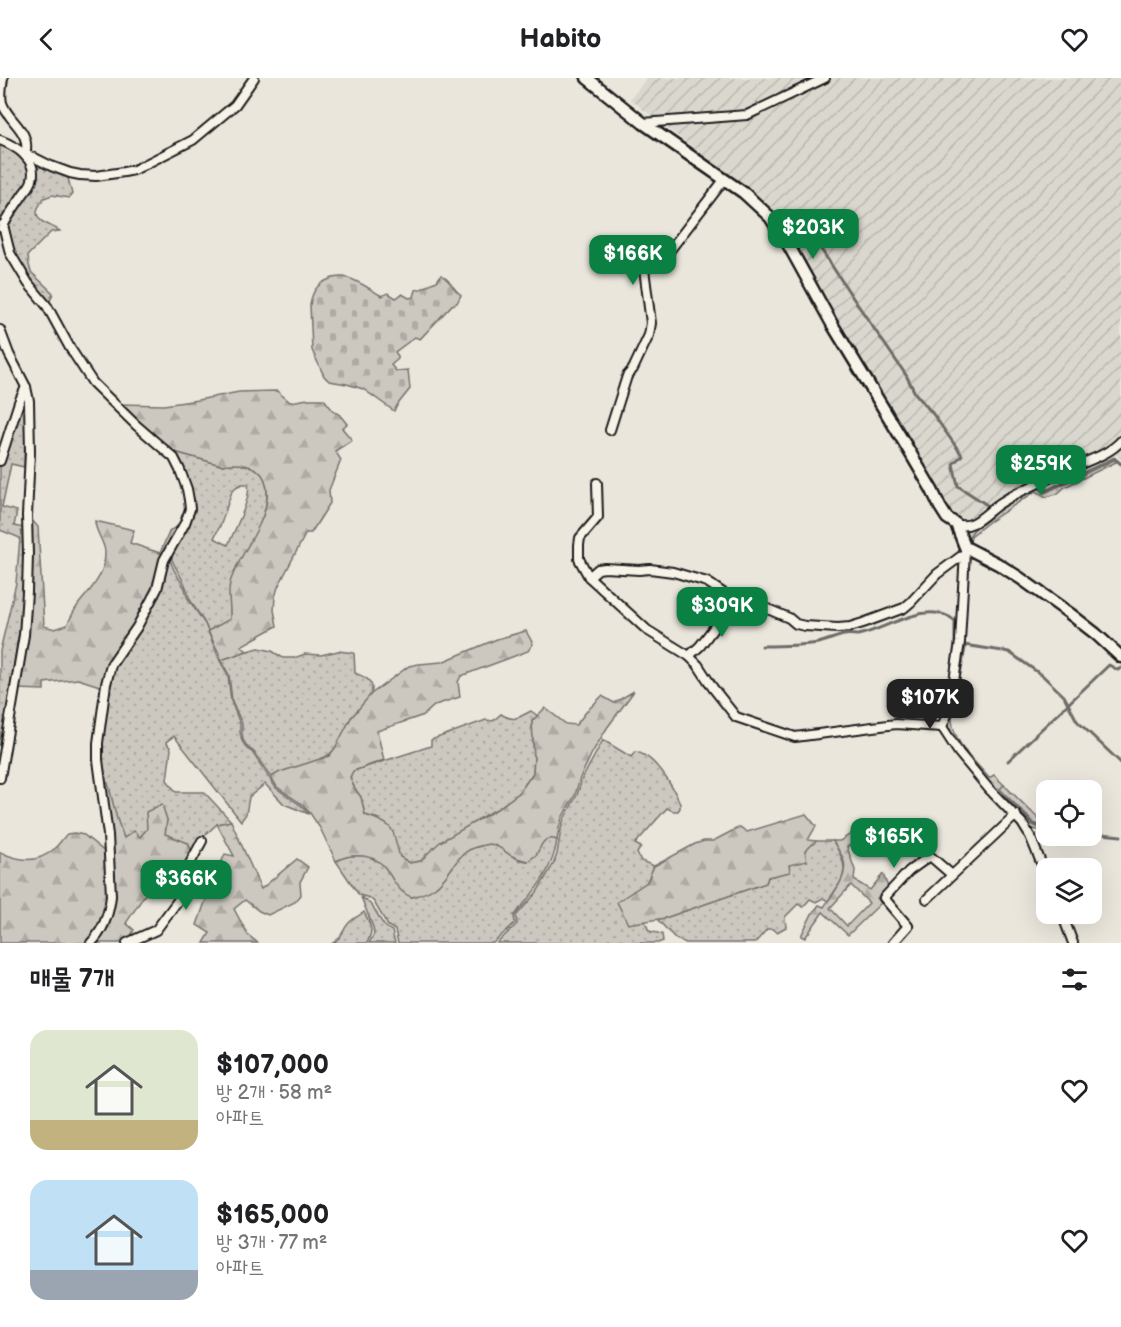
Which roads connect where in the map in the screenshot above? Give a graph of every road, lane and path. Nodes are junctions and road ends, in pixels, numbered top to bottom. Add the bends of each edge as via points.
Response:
1 (3, 78) edge
2 (254, 78) edge
3 (587, 78) edge
4 (825, 78) edge
5 (643, 123) junction
6 (0, 140) edge
7 (25, 155) junction
8 (724, 180) junction
9 (2, 229) edge
10 (0, 330) edge
11 (26, 387) junction
12 (610, 430) dead end
13 (1121, 441) edge
14 (0, 460) edge
15 (597, 483) dead end
16 (956, 524) junction
17 (965, 551) junction
18 (590, 577) junction
19 (735, 600) junction
20 (689, 656) junction
21 (1121, 657) edge
22 (942, 728) junction
23 (0, 778) edge
24 (1016, 815) junction
25 (202, 841) dead end
26 (1039, 858) edge
27 (952, 875) junction
28 (927, 899) dead end
29 (1066, 924) edge
30 (92, 943) edge
31 (127, 943) edge
32 (893, 943) edge
33 (1073, 943) edge

1 - 7 street via 2,103 26,140
2 - 7 street via 235,105 194,140 135,170 80,175
3 - 5 street
4 - 5 street via 747,115
5 - 8 street
6 - 7 street
7 - 9 street via 32,167 32,180
8 - 12 street via 660,263 645,266 649,335 627,376
8 - 16 street via 744,193 777,228 940,507
9 - 30 street via 10,253 47,306 87,375 174,458 189,500 185,523 164,560 157,589 111,665 106,684 98,760 111,896 104,926
10 - 11 street
11 - 14 street
11 - 23 street via 30,452 27,606
13 - 16 street via 1110,452 1012,496 969,525
15 - 18 street via 598,517 580,538 579,545 579,559
16 - 17 street
17 - 19 street via 904,608 850,627 796,624 762,607
17 - 21 street via 998,564 1069,613
17 - 22 street via 960,642 950,707
18 - 19 street via 605,568 673,572 707,582
18 - 20 street via 646,630
19 - 20 street
20 - 22 street via 736,717 795,737 896,724
22 - 24 street via 989,789
24 - 26 street
24 - 27 street
25 - 31 street via 178,886 179,899 156,930
27 - 28 street
27 - 32 street via 930,856 909,871 884,898 908,926
29 - 33 street

